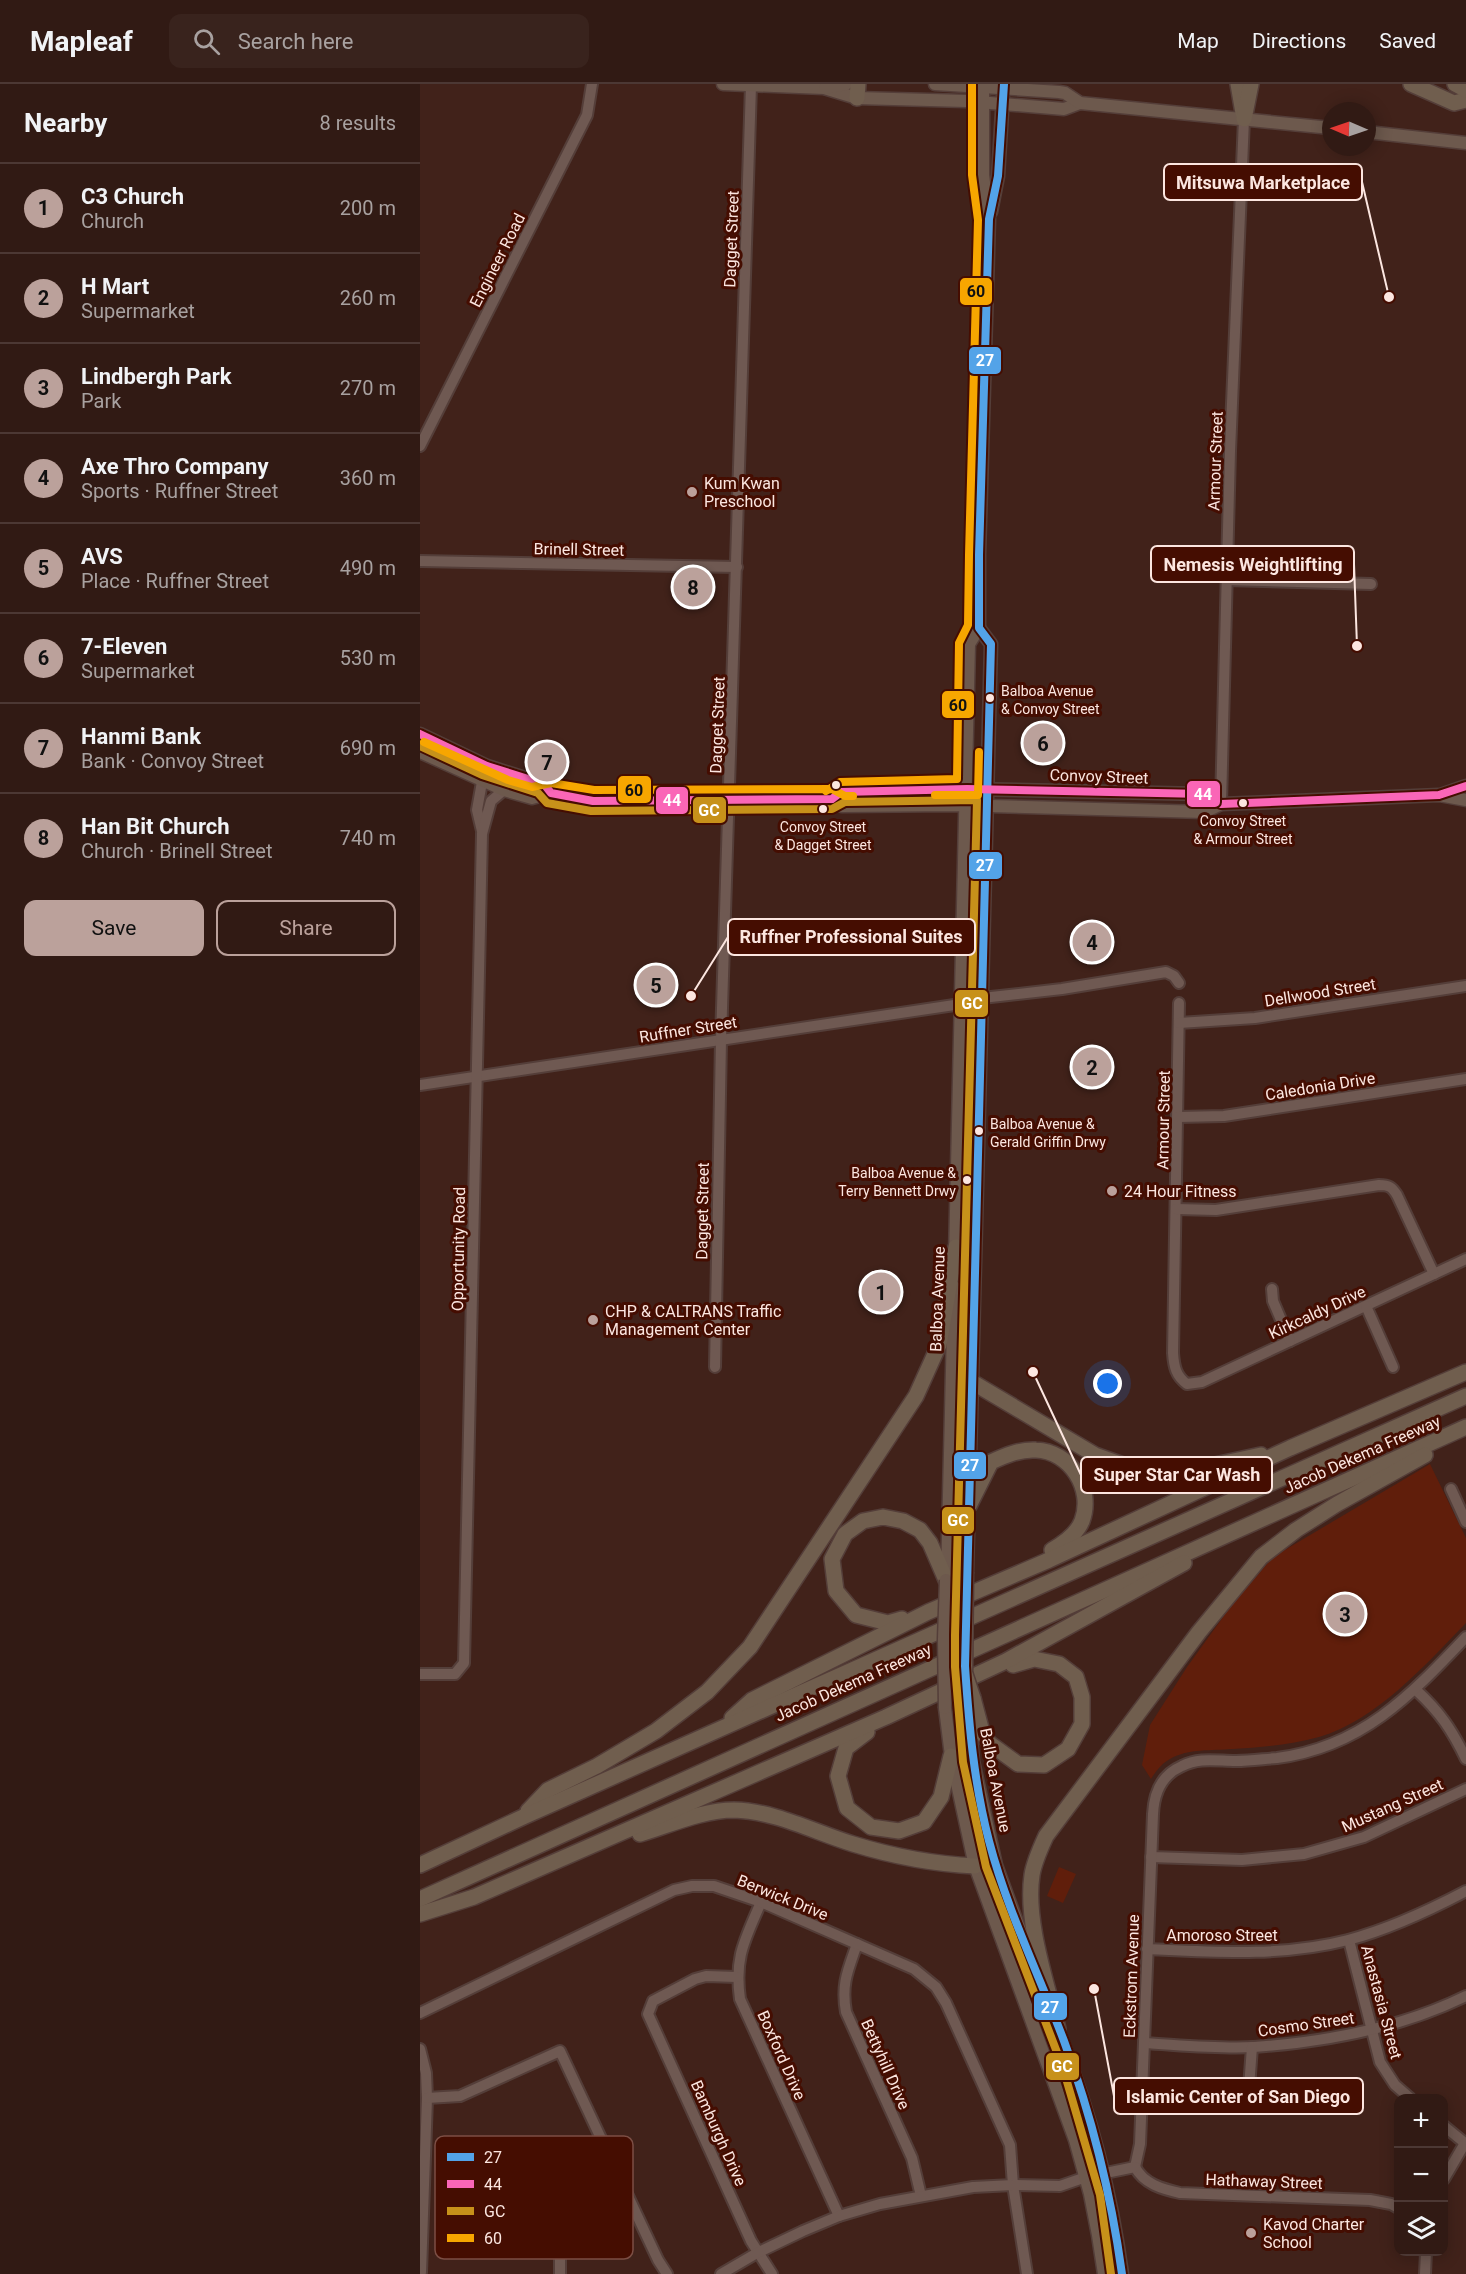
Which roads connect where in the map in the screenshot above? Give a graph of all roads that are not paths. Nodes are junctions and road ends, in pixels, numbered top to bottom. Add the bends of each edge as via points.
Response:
1 (592, 84) edge
2 (723, 84) edge
3 (846, 84) edge
4 (935, 84) edge
5 (1238, 84) edge
6 (1251, 84) edge
7 (1411, 84) edge
8 (1455, 84) edge
9 (751, 85) edge
10 (983, 85) edge
11 (1004, 86) edge
12 (824, 88) junction
13 (1466, 90) edge
14 (858, 91) edge
15 (1466, 100) edge
16 (983, 102) junction
17 (1002, 103) junction
18 (1080, 103) junction
19 (1244, 119) junction
20 (1322, 127) edge
21 (1376, 133) edge
22 (1466, 143) edge
23 (989, 219) junction
24 (420, 446) edge
25 (420, 561) edge
26 (737, 567) junction
27 (1226, 580) junction
28 (1371, 584) dead end
29 (979, 628) junction
30 (420, 734) edge
31 (420, 752) edge
32 (482, 782) junction
33 (1466, 786) edge
34 (547, 789) junction
35 (967, 789) junction
36 (988, 789) junction
37 (504, 790) junction
38 (1439, 795) junction
39 (729, 799) junction
40 (832, 799) junction
41 (1466, 800) edge
42 (1221, 804) junction
43 (966, 805) junction
44 (988, 806) junction
45 (482, 834) junction
46 (962, 916) junction
47 (1179, 983) dead end
48 (1466, 986) edge
49 (982, 998) junction
50 (1179, 1003) dead end
51 (961, 1004) junction
52 (1179, 1023) junction
53 (721, 1040) junction
54 (477, 1076) junction
55 (1466, 1078) edge
56 (420, 1085) edge
57 (1178, 1117) junction
58 (977, 1135) junction
59 (1176, 1209) junction
60 (956, 1247) junction
61 (1466, 1258) edge
62 (1434, 1274) junction
63 (1272, 1289) dead end
64 (1366, 1306) junction
65 (1290, 1341) junction
66 (715, 1366) dead end
67 (1393, 1366) dead end
68 (1466, 1372) edge
69 (1180, 1379) joint
70 (972, 1382) junction
71 (1466, 1396) edge
72 (1466, 1429) edge
73 (1290, 1448) junction
74 (1451, 1489) dead end
75 (969, 1506) junction
76 (1276, 1512) junction
77 (1466, 1522) edge
78 (1012, 1575) junction
79 (946, 1580) junction
80 (928, 1612) junction
81 (1466, 1637) edge
82 (972, 1673) junction
83 (420, 1674) edge
84 (1416, 1690) junction
85 (970, 1698) junction
86 (886, 1717) junction
87 (721, 1728) junction
88 (951, 1756) junction
89 (1466, 1759) edge
90 (1466, 1789) edge
91 (523, 1817) junction
92 (1151, 1857) junction
93 (563, 1858) junction
94 (420, 1864) edge
95 (975, 1866) junction
96 (1466, 1891) edge
97 (420, 1899) edge
98 (761, 1902) junction
99 (420, 1914) edge
100 (1349, 1940) junction
101 (858, 1944) junction
102 (1148, 1949) junction
103 (737, 1977) junction
104 (1466, 1996) edge
105 (420, 2013) edge
106 (1058, 2029) junction
107 (1371, 2030) junction
108 (1144, 2043) junction
109 (1252, 2047) junction
110 (420, 2049) edge
111 (1405, 2094) edge
112 (427, 2098) junction
113 (1248, 2101) dead end
114 (1448, 2130) edge
115 (600, 2136) edge
116 (1465, 2144) edge
117 (1135, 2167) junction
118 (1448, 2171) edge
119 (1105, 2173) junction
120 (1086, 2177) junction
121 (1013, 2185) junction
122 (921, 2196) junction
123 (1394, 2206) edge
124 (633, 2207) edge
125 (839, 2216) junction
126 (757, 2253) junction
127 (1426, 2256) edge
128 (424, 2272) edge
129 (667, 2274) edge
130 (721, 2274) edge
131 (772, 2274) edge
132 (1027, 2274) edge
133 (1104, 2274) edge
134 (1122, 2274) edge
135 (1425, 2274) edge

1 - 24 street, Engineer Road via 587,115
2 - 9 main road
3 - 12 main road
4 - 10 main road
5 - 19 highway
6 - 19 highway
7 - 15 highway via 1454,104
8 - 13 highway
9 - 12 main road
9 - 26 street, Dagget Street
10 - 11 main road
10 - 16 main road, Balboa Avenue
11 - 17 main road, Balboa Avenue
11 - 18 main road via 1065,93
12 - 14 main road
14 - 16 main road
16 - 17 main road
16 - 23 main road, Balboa Avenue via 983,175
17 - 18 main road via 1064,109
17 - 23 main road, Balboa Avenue via 998,176
18 - 19 main road
19 - 20 main road
19 - 27 street, Armour Street
21 - 22 main road
23 - 29 main road, Balboa Avenue
25 - 26 street, Brinell Street
26 - 39 street, Dagget Street
27 - 28 street
27 - 42 street, Armour Street
29 - 35 main road, Balboa Avenue via 969,644
29 - 36 main road, Balboa Avenue via 991,644
30 - 34 main road, Convoy Street
31 - 32 main road, Convoy Street
32 - 34 main road via 485,776 492,775 537,790
32 - 37 main road, Convoy Street
32 - 45 street via 477,810
33 - 38 main road, Convoy Street
34 - 37 main road, Convoy Street via 532,798
34 - 39 main road, Convoy Street via 593,801
35 - 36 main road, Convoy Street
35 - 40 main road, Convoy Street via 841,792
35 - 43 main road, Balboa Avenue
36 - 42 main road, Convoy Street via 1204,794
36 - 44 main road, Balboa Avenue
37 - 45 street via 491,801
38 - 41 main road, Convoy Street
38 - 42 main road, Convoy Street
39 - 40 main road, Convoy Street
39 - 53 street, Dagget Street
40 - 43 main road, Convoy Street via 842,806
42 - 44 main road, Convoy Street via 1204,812
43 - 44 main road, Convoy Street
43 - 46 main road, Balboa Avenue
44 - 49 main road, Balboa Avenue
45 - 54 street, Opportunity Road
46 - 49 main road via 972,934 973,991
46 - 51 main road, Balboa Avenue
47 - 49 street via 1166,972
48 - 52 street, Dellwood Street via 1255,1018
49 - 58 main road, Balboa Avenue
50 - 52 street, Armour Street
51 - 53 street, Ruffner Street
51 - 58 main road via 969,1006 971,1014 970,1104
51 - 60 main road, Balboa Avenue
52 - 57 street, Armour Street
53 - 54 street, Ruffner Street
53 - 66 street, Dagget Street
54 - 56 street, Ruffner Street
54 - 83 street, Opportunity Road via 464,1663 455,1674
55 - 57 street, Caledonia Drive via 1224,1116
57 - 59 street, Armour Street
58 - 70 main road, Balboa Avenue
59 - 62 street via 1216,1209 1387,1185 1397,1195
59 - 69 street, Armour Street via 1173,1353
60 - 79 main road, Balboa Avenue
60 - 91 highway via 939,1345 916,1396 750,1647 706,1694 656,1731 548,1790
61 - 62 street, Kirkcaldy Drive
62 - 64 street, Kirkcaldy Drive
63 - 65 street
64 - 65 street, Kirkcaldy Drive
64 - 67 street
65 - 69 street, Kirkcaldy Drive via 1202,1382 1187,1384
68 - 73 highway
70 - 73 highway via 1095,1455 1123,1465 1162,1472 1201,1468
70 - 75 main road, Balboa Avenue
71 - 87 highway, Jacob Dekema Freeway
72 - 76 highway, Jacob Dekema Freeway
72 - 106 highway via 1337,1504 1261,1557 1199,1632 1051,1828 1032,1875 1031,1915
73 - 78 highway
74 - 77 street
75 - 78 highway via 991,1462 1010,1454 1036,1450 1061,1458 1077,1473 1086,1494 1082,1521 1068,1540
75 - 82 main road, Balboa Avenue, bridge via 967,1572
76 - 82 highway via 1006,1662
76 - 97 highway, Jacob Dekema Freeway
78 - 80 highway
79 - 80 highway via 930,1543 920,1530 903,1521 883,1517 863,1521 845,1534 832,1559 836,1591 856,1615 888,1623
79 - 88 main road, Balboa Avenue, bridge via 945,1708
80 - 87 highway via 752,1700
81 - 84 street
82 - 85 highway, bridge
82 - 85 highway via 1034,1659 1059,1664 1076,1677 1082,1697 1082,1724 1068,1749 1044,1765 1018,1764 989,1743
82 - 86 highway
84 - 89 street via 1448,1724
84 - 92 street, Eckstrom Avenue via 1385,1715 1334,1742 1278,1758 1193,1761 1172,1772 1158,1787
85 - 106 main road, Balboa Avenue via 973,1761 996,1865
86 - 88 highway via 846,1748 838,1776 847,1808 871,1827 899,1831 924,1822 941,1797
86 - 93 highway
87 - 91 highway, Jacob Dekema Freeway
88 - 95 main road, Balboa Avenue
90 - 92 street, Mustang Street via 1364,1838 1304,1854 1242,1860
91 - 94 highway, Jacob Dekema Freeway
92 - 102 street, Eckstrom Avenue
93 - 95 highway via 731,1810 790,1822 897,1857
93 - 99 highway via 474,1897
95 - 120 main road, Balboa Avenue
96 - 100 street, Amoroso Street via 1424,1913
98 - 101 street, Berwick Drive
98 - 103 street, Boxford Drive via 742,1948
98 - 105 street, Berwick Drive via 714,1886 674,1890
100 - 102 street, Amoroso Street via 1241,1953
100 - 107 street, Anastasia Street
101 - 121 street, Berwick Drive via 914,1969 936,1987 1010,2145
101 - 122 street, Bettyhill Drive via 844,1980 846,2012 912,2158
102 - 108 street, Eckstrom Avenue
103 - 125 street, Boxford Drive via 740,1999
103 - 126 street, Bamburgh Drive via 695,1979 653,2001 648,2013
104 - 107 street, Cosmo Street
106 - 119 main road, Balboa Avenue
107 - 109 street, Cosmo Street
107 - 111 street, Anastasia Street via 1380,2062
108 - 109 street, Cosmo Street
108 - 117 street, Eckstrom Avenue via 1140,2144
109 - 113 street
110 - 112 street
112 - 115 street via 459,2096 560,2051
112 - 128 street
114 - 116 street
116 - 118 street
117 - 119 street
117 - 123 street, Hathaway Street via 1146,2180 1180,2193 1370,2200
119 - 120 street
119 - 134 main road, Balboa Avenue
120 - 121 street via 1060,2186
120 - 133 main road, Balboa Avenue
121 - 122 street
121 - 132 street, Berwick Drive
122 - 125 street
124 - 129 street
125 - 126 street
126 - 130 street
126 - 131 street, Bamburgh Drive
127 - 135 street

